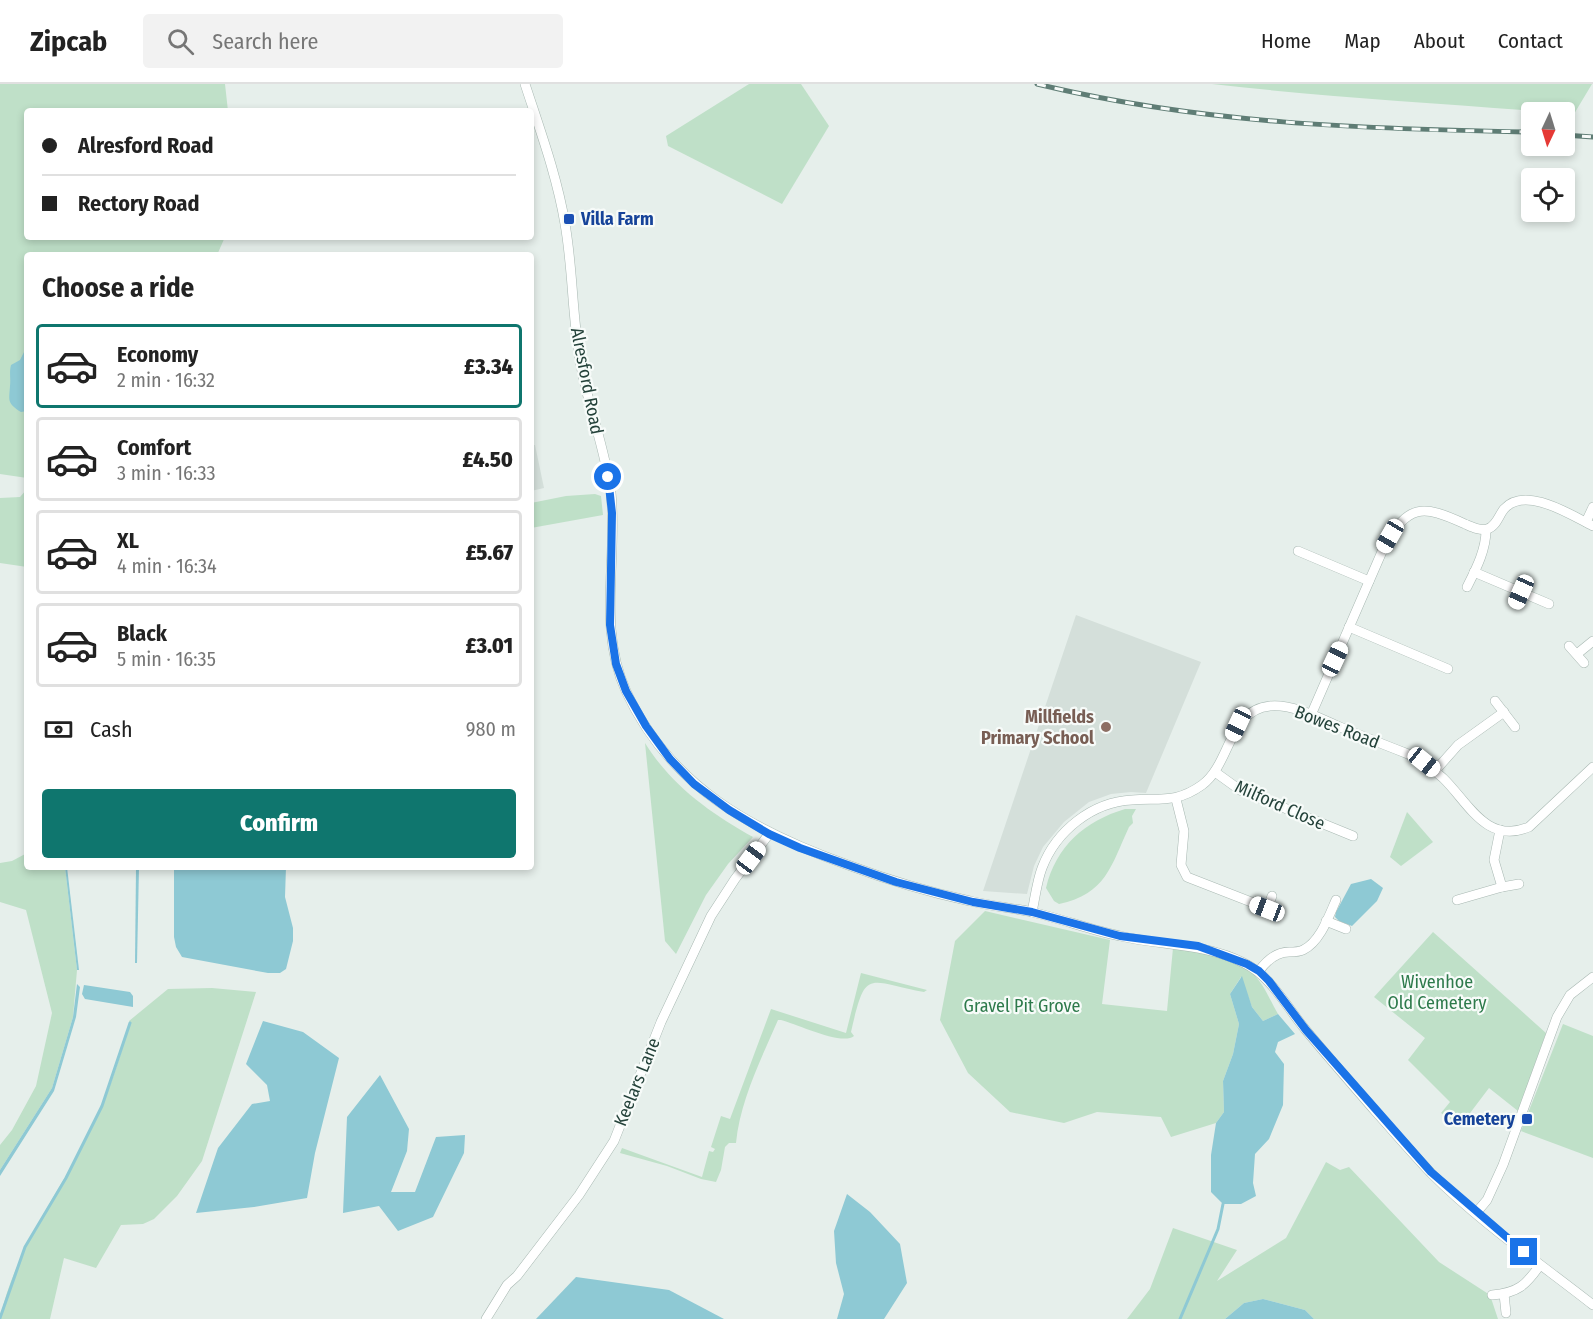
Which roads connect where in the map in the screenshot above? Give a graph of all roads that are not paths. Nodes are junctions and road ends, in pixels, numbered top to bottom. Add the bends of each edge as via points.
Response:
1 (525, 84) edge
2 (533, 108) edge
3 (534, 112) edge
4 (1593, 507) edge
5 (1589, 524) edge
6 (1486, 530) junction
7 (1303, 556) dead end
8 (1474, 572) junction
9 (1369, 581) junction
10 (1467, 587) dead end
11 (1521, 592) junction
12 (1516, 603) dead end
13 (1549, 604) dead end
14 (1349, 627) junction
15 (1593, 641) edge
16 (1569, 646) dead end
17 (1577, 654) junction
18 (1584, 663) dead end
19 (1445, 665) dead end
20 (1495, 701) dead end
21 (1504, 712) junction
22 (1311, 715) junction
23 (1515, 728) dead end
24 (1593, 767) edge
25 (1434, 771) junction
26 (1215, 772) junction
27 (1176, 799) junction
28 (1500, 830) junction
29 (769, 834) junction
30 (1343, 845) dead end
31 (1519, 884) dead end
32 (1502, 887) junction
33 (1272, 896) dead end
34 (1461, 896) dead end
35 (1336, 900) dead end
36 (1267, 909) junction
37 (1032, 912) junction
38 (1277, 912) dead end
39 (1326, 921) junction
40 (1346, 929) dead end
41 (1259, 971) junction
42 (1593, 977) edge
43 (1476, 1213) junction
44 (1540, 1265) junction
45 (1504, 1294) junction
46 (1492, 1295) dead end
47 (1592, 1300) edge
48 (1506, 1313) dead end
49 (486, 1319) edge

1 - 2 street, Alresford Road
3 - 29 street, Alresford Road via 564,217 579,359 608,477 612,513 610,625 619,675 646,726 678,768 717,802
4 - 5 street
5 - 6 street via 1536,500 1523,499 1509,504 1493,527
6 - 8 street via 1483,552
6 - 9 street via 1431,510 1406,516 1383,547
7 - 9 street
8 - 10 street
8 - 11 street
9 - 14 street
11 - 12 street
11 - 13 street
14 - 19 street
14 - 22 street
15 - 17 street
16 - 17 street
17 - 18 street
20 - 21 street
21 - 23 street
21 - 25 street via 1458,745
22 - 25 street, Bowes Road via 1408,754
22 - 26 street, Bowes Road via 1278,706 1249,713 1238,724
24 - 28 street via 1529,827
25 - 28 street, Bowes Road via 1473,814
26 - 27 street, Bowes Road
26 - 30 street, Milford Close via 1240,790 1350,835
27 - 36 street via 1184,831 1181,866 1187,877
27 - 37 street, Bowes Road via 1116,802 1091,812 1068,828 1041,870
28 - 32 street via 1494,860
29 - 37 street, Alresford Road via 887,879 973,902
29 - 49 street, Keelars Lane via 711,916 662,1022 614,1141 579,1196 507,1285
31 - 32 street
32 - 34 street
33 - 36 street
35 - 39 street
36 - 38 street
37 - 41 street, Alresford Road via 1120,936 1198,946
39 - 40 street
39 - 41 street via 1308,947 1280,952
41 - 43 street via 1387,1124
42 - 43 street via 1570,995 1557,1017 1503,1165
43 - 44 street
44 - 45 street via 1523,1287
44 - 47 street
45 - 46 street
45 - 48 street

